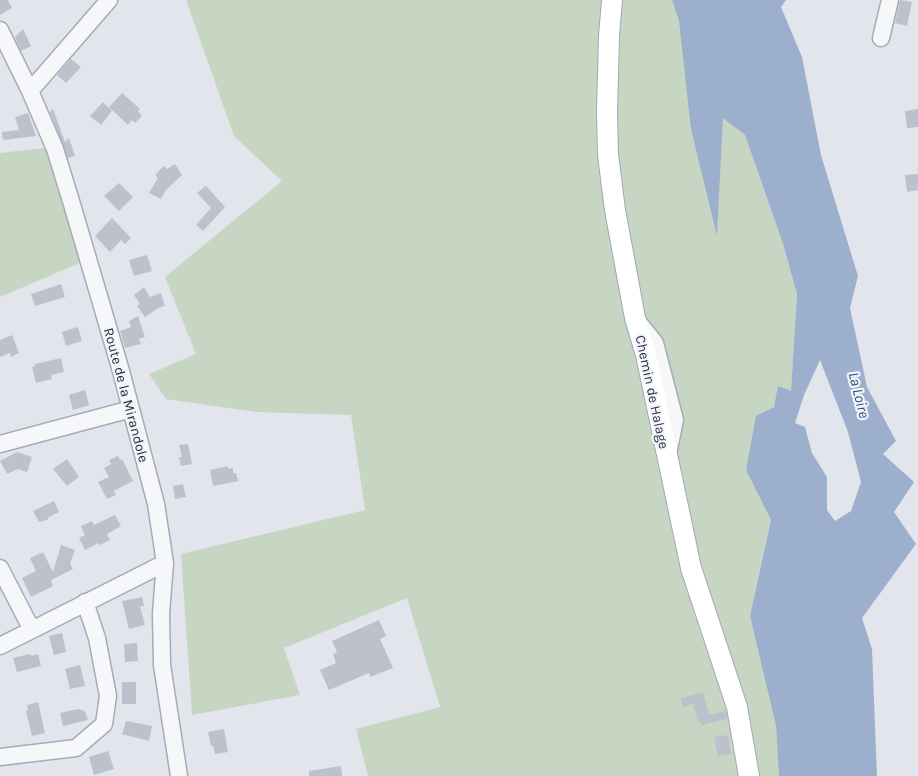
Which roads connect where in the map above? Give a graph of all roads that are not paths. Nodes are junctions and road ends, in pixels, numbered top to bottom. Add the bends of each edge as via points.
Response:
1 (109, 0) edge
2 (612, 0) edge
3 (890, 0) edge
4 (0, 30) edge
5 (881, 38) dead end
6 (30, 90) junction
7 (131, 409) junction
8 (0, 444) edge
9 (165, 563) junction
10 (0, 568) edge
11 (86, 602) junction
12 (32, 630) junction
13 (0, 646) edge
14 (0, 757) edge
15 (179, 776) edge
16 (749, 776) edge

1 - 6 street
2 - 16 main road, Chemin de Halage via 608,155 615,210 635,318 646,355 691,568 736,707
3 - 5 street
4 - 6 street, Route de la Mirandole
6 - 7 street, Route de la Mirandole via 71,201
7 - 8 street
7 - 9 street, Route de la Mirandole via 156,504
9 - 11 street
9 - 15 street, Route de la Mirandole via 161,613 162,665
10 - 12 street
11 - 12 street
11 - 14 street via 108,696 104,724 76,748
12 - 13 street

